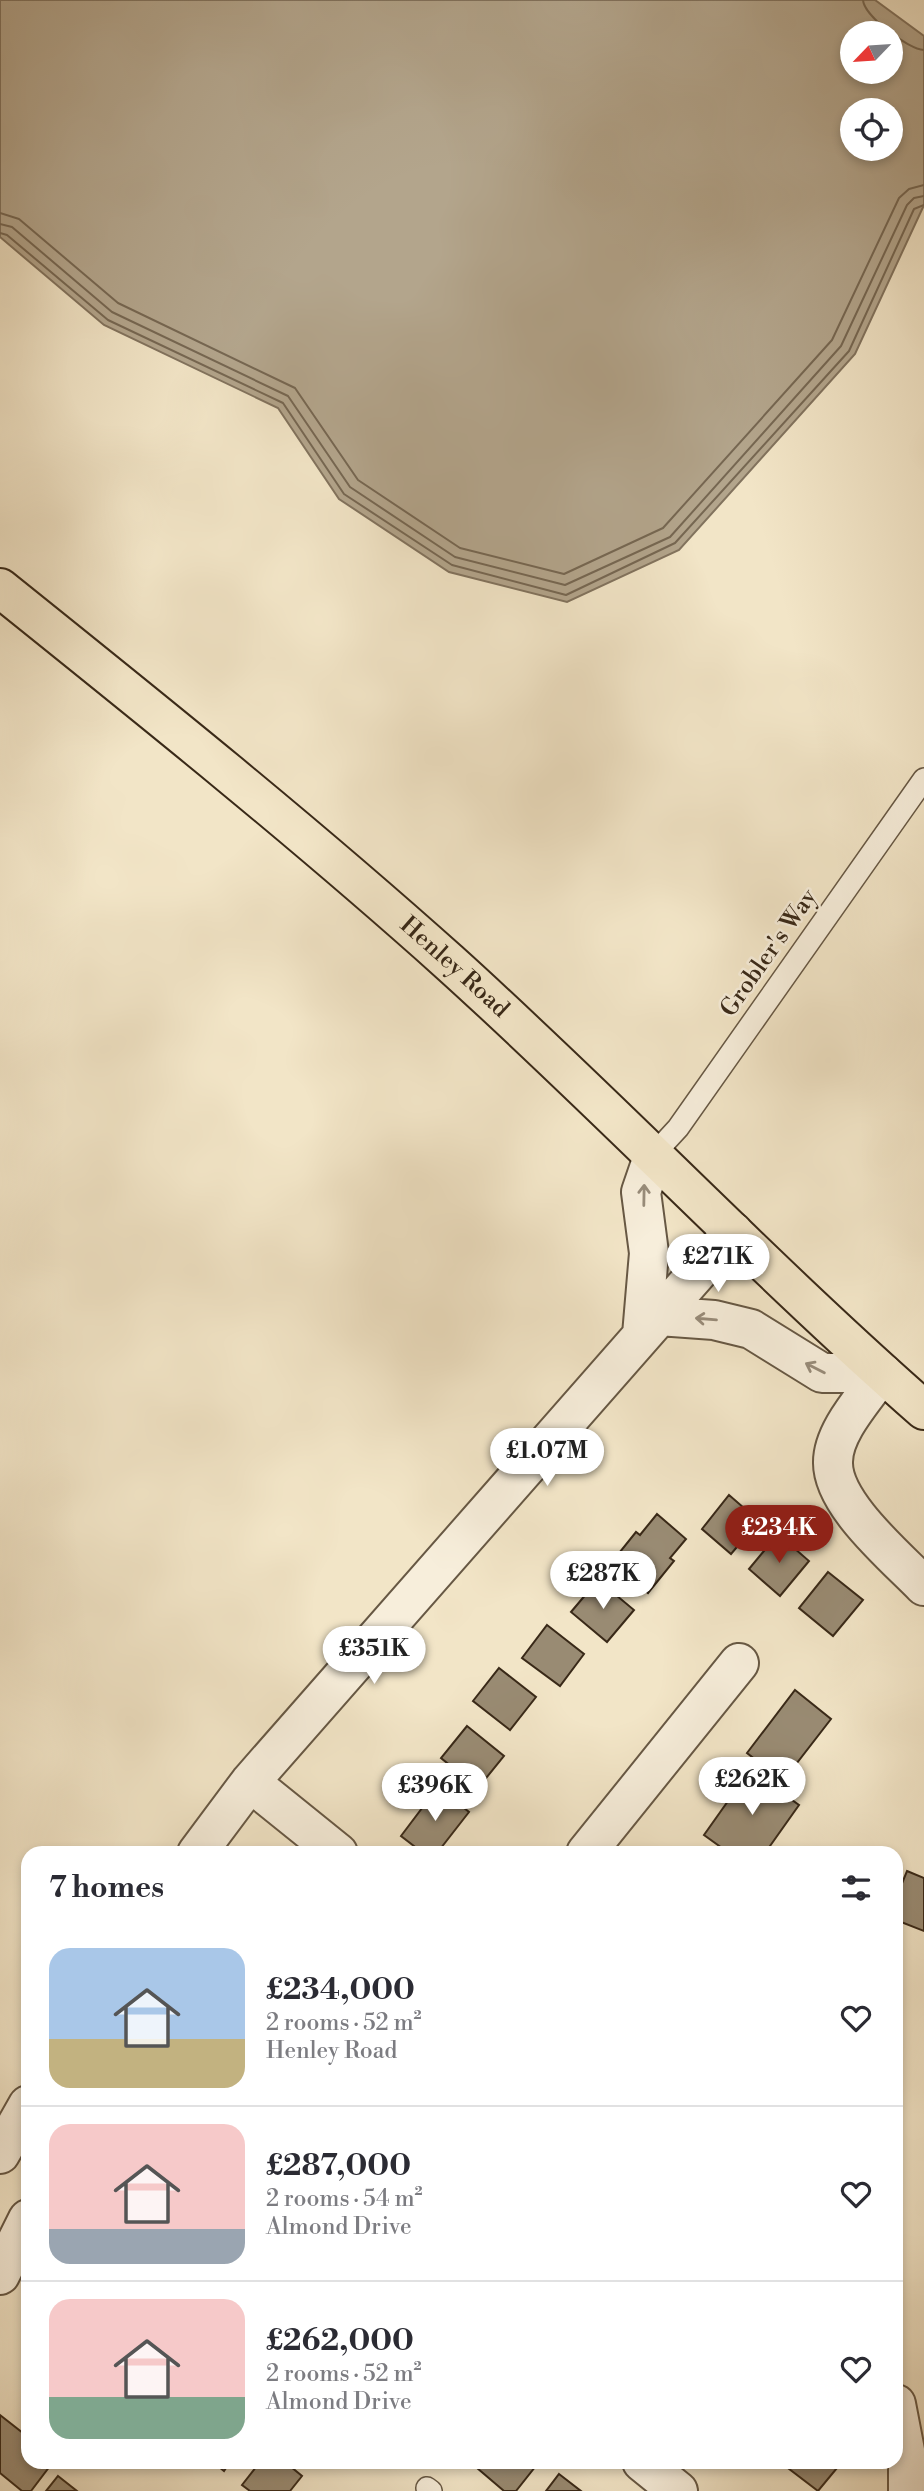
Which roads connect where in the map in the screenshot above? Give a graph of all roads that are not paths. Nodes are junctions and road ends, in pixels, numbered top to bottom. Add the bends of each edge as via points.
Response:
1 (0, 589) edge
2 (924, 779) edge
3 (654, 1154) junction
4 (733, 1232) junction
5 (651, 1326) junction
6 (882, 1373) junction
7 (924, 1410) edge
8 (924, 1586) edge
9 (739, 1663) dead end
10 (250, 1782) junction
11 (202, 1846) edge
12 (329, 1846) edge
13 (592, 1846) edge
14 (21, 2117) edge
15 (0, 2154) edge
16 (21, 2234) edge
17 (0, 2275) edge
18 (903, 2440) edge
19 (651, 2469) edge
20 (678, 2491) edge
21 (908, 2491) edge

1 - 3 main road, Henley Road via 257,795 450,963
2 - 3 lane, Grobler's Way via 678,1128
3 - 4 main road, Henley Road
5 -> 3 street via 641,1192
4 - 5 street
4 - 6 main road, Henley Road
6 -> 5 street via 822,1373 751,1329 714,1320
5 - 10 street
6 - 7 main road, Henley Road
6 - 8 street via 838,1440 832,1462 837,1486 857,1516
9 - 13 street
10 - 11 street
10 - 12 street
14 - 15 street
16 - 17 street
18 - 21 street
19 - 20 street

